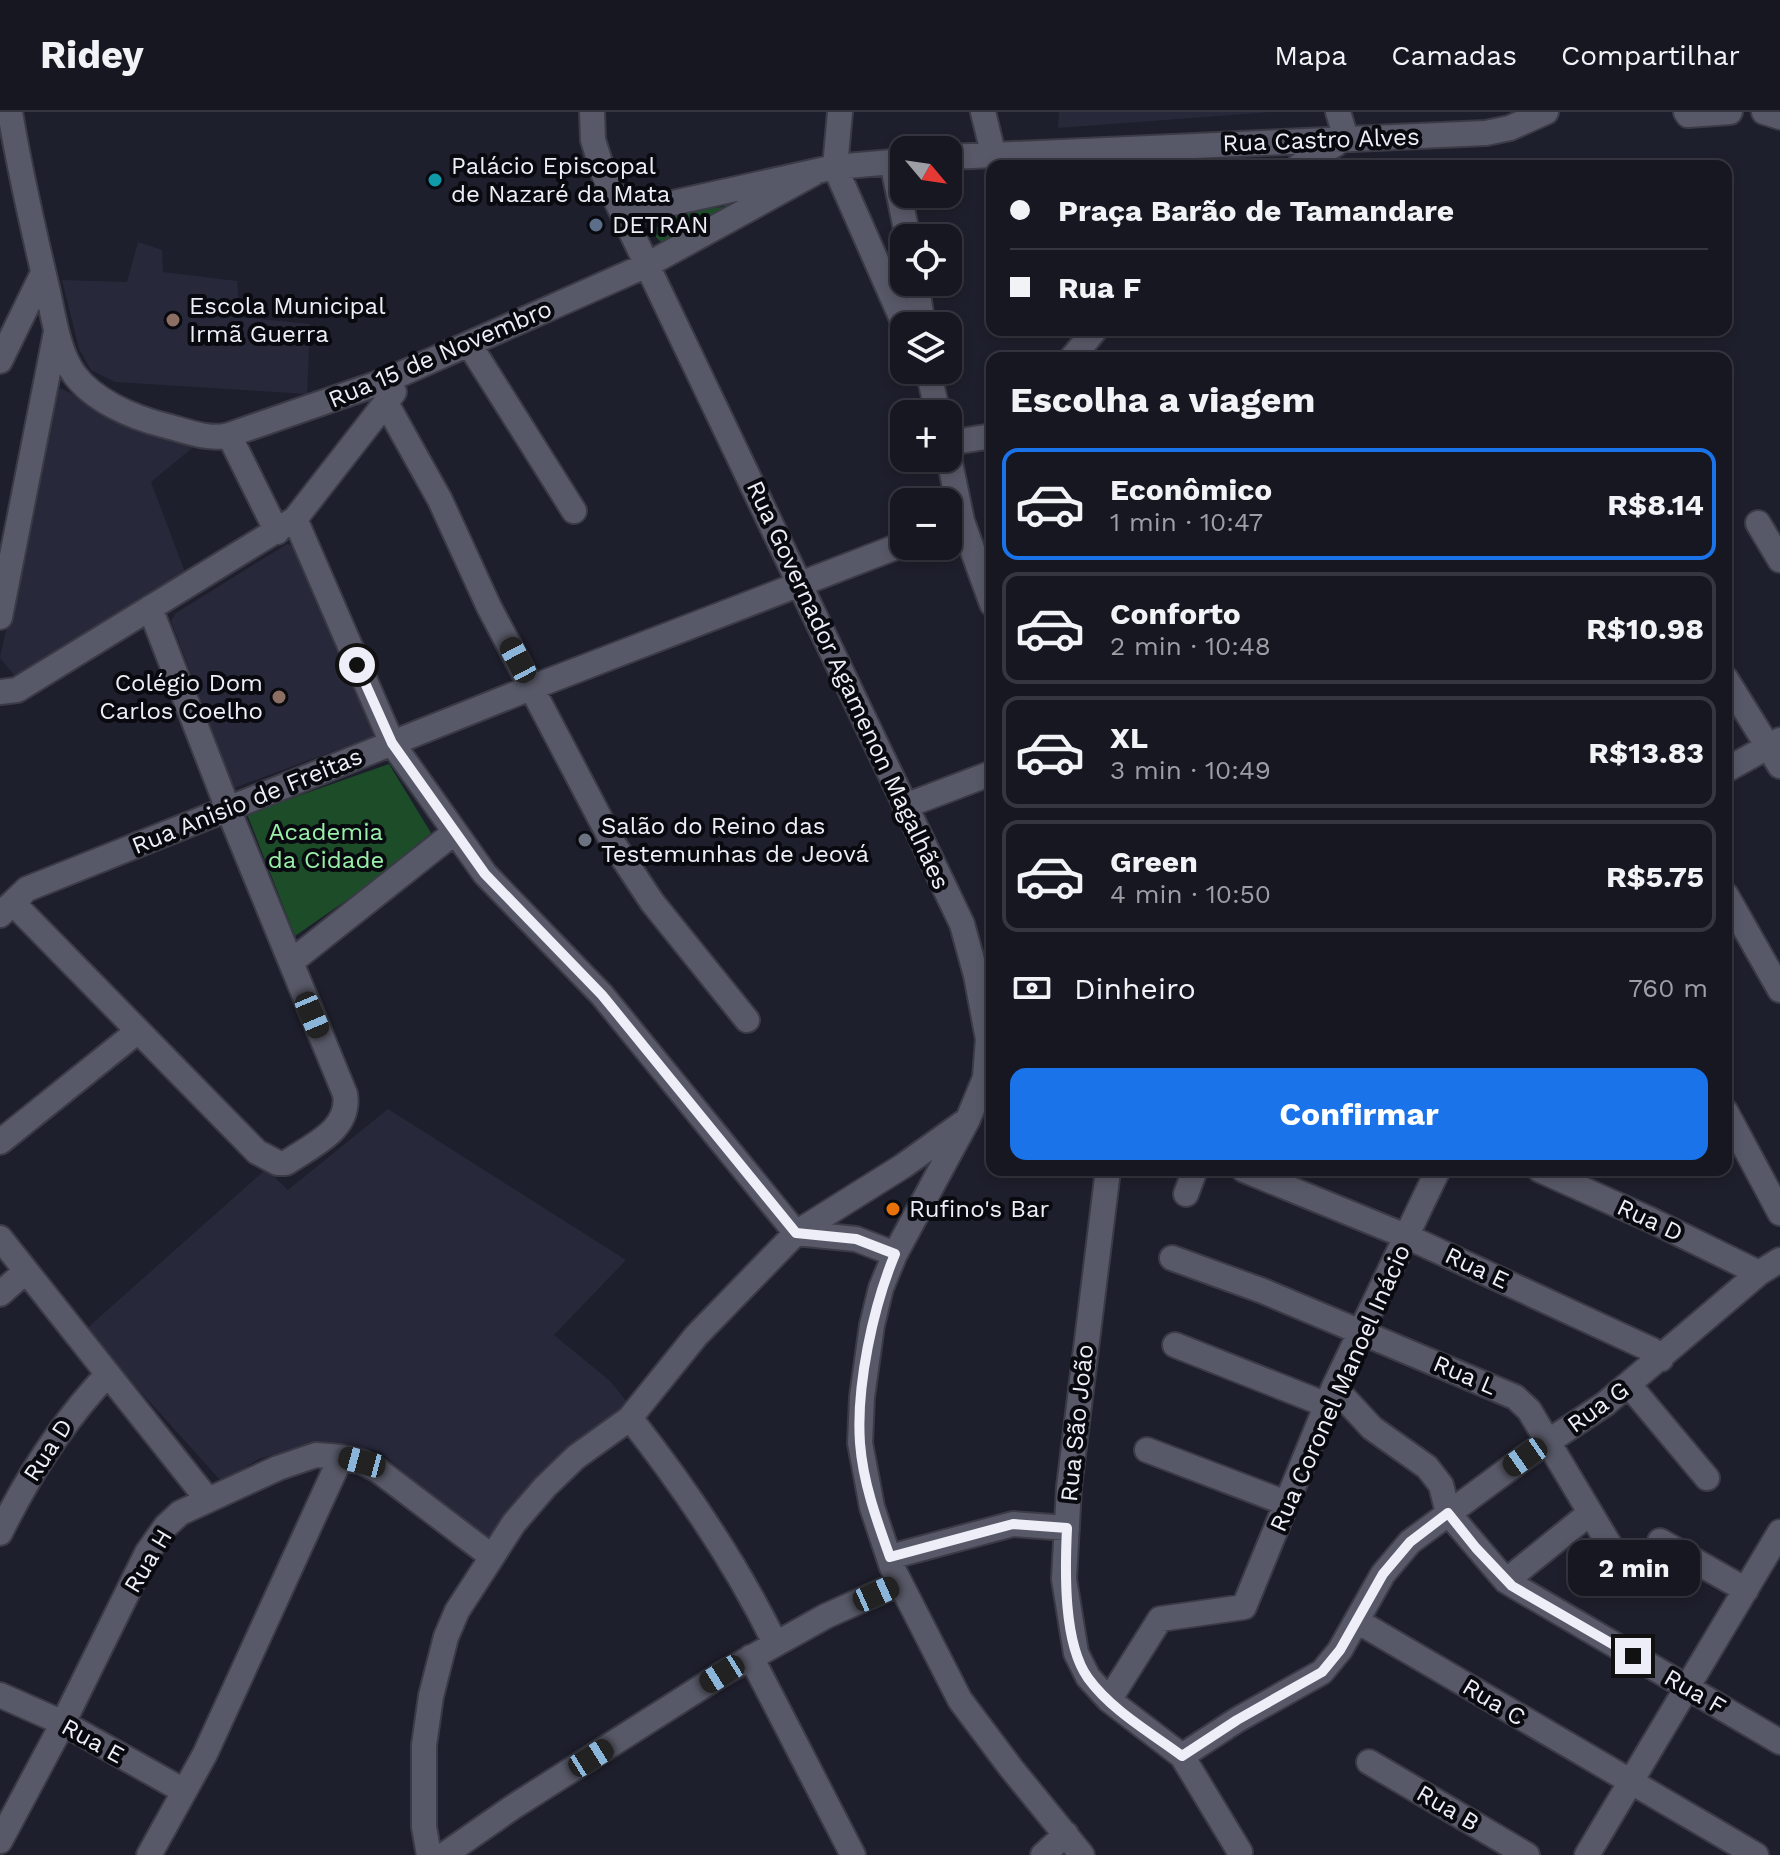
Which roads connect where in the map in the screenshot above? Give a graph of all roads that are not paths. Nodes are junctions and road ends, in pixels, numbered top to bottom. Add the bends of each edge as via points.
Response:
1 (10, 112) edge
2 (592, 112) edge
3 (840, 112) edge
4 (983, 112) edge
5 (1338, 112) edge
6 (1546, 112) edge
7 (1686, 112) edge
8 (1730, 112) edge
9 (1764, 112) edge
10 (1780, 117) edge
11 (1346, 138) junction
12 (993, 153) junction
13 (962, 156) edge
14 (1309, 160) edge
15 (890, 163) edge
16 (827, 169) junction
17 (623, 214) junction
18 (647, 265) junction
19 (43, 273) junction
20 (898, 312) edge
21 (57, 330) junction
22 (469, 344) junction
23 (0, 361) edge
24 (413, 369) junction
25 (386, 403) junction
26 (229, 435) junction
27 (986, 437) edge
28 (962, 441) edge
29 (574, 511) dead end
30 (1758, 523) dead end
31 (286, 525) junction
32 (962, 538) edge
33 (890, 550) edge
34 (1780, 560) edge
35 (801, 585) junction
36 (986, 591) edge
37 (150, 608) junction
38 (0, 617) edge
39 (533, 687) junction
40 (1732, 688) edge
41 (0, 693) edge
42 (392, 743) junction
43 (1776, 751) edge
44 (1732, 768) edge
45 (986, 775) edge
46 (905, 806) junction
47 (228, 809) junction
48 (455, 832) junction
49 (1732, 906) edge
50 (7, 909) edge
51 (291, 962) junction
52 (1780, 990) edge
53 (747, 1020) dead end
54 (986, 1028) edge
55 (138, 1031) junction
56 (986, 1065) edge
57 (968, 1119) junction
58 (1732, 1123) edge
59 (0, 1142) edge
60 (1107, 1176) edge
61 (1193, 1176) edge
62 (1259, 1176) edge
63 (1435, 1176) edge
64 (1553, 1176) edge
65 (1186, 1194) dead end
66 (1780, 1213) edge
67 (796, 1233) junction
68 (1408, 1237) junction
69 (0, 1238) edge
70 (895, 1254) junction
71 (1172, 1258) dead end
72 (1780, 1260) edge
73 (26, 1271) junction
74 (1759, 1273) junction
75 (0, 1294) edge
76 (1361, 1332) junction
77 (1175, 1345) dead end
78 (1661, 1359) junction
79 (108, 1374) junction
80 (1629, 1385) junction
81 (1330, 1396) junction
82 (630, 1418) junction
83 (1549, 1443) junction
84 (1147, 1450) dead end
85 (341, 1457) junction
86 (1707, 1478) dead end
87 (208, 1500) junction
88 (1286, 1503) junction
89 (1448, 1513) junction
90 (1590, 1513) junction
91 (1067, 1528) junction
92 (1780, 1532) edge
93 (0, 1533) edge
94 (1660, 1541) dead end
95 (1609, 1544) dead end
96 (491, 1556) junction
97 (890, 1557) junction
98 (1506, 1581) junction
99 (900, 1583) junction
100 (1746, 1590) junction
101 (1357, 1621) junction
102 (775, 1643) junction
103 (751, 1657) junction
104 (1686, 1686) junction
105 (0, 1695) edge
106 (1109, 1700) junction
107 (63, 1723) junction
108 (1780, 1742) edge
109 (1182, 1756) junction
110 (1369, 1762) dead end
111 (1630, 1783) junction
112 (184, 1791) junction
113 (1066, 1834) junction
114 (0, 1841) edge
115 (1240, 1852) dead end
116 (149, 1855) edge
117 (429, 1855) edge
118 (444, 1855) edge
119 (853, 1855) edge
120 (1043, 1855) edge
121 (1082, 1855) edge
122 (1527, 1855) edge
123 (1587, 1855) edge
124 (1756, 1855) edge

1 - 19 street
2 - 17 street, Rua Governador Agamenon Magalhães via 593,140
3 - 16 street
4 - 12 street
5 - 11 street
6 - 11 street, Rua Castro Alves via 1486,133
7 - 8 street
9 - 10 street
11 - 12 street, Rua Castro Alves
11 - 14 street
12 - 13 street, Rua Castro Alves
15 - 16 street
16 - 17 street
16 - 18 street, Rua 15 de Novembro
16 - 20 street
17 - 18 street, Rua Governador Agamenon Magalhães
18 - 22 street, Rua 15 de Novembro
18 - 35 street, Rua Governador Agamenon Magalhães
19 - 21 street
19 - 23 street
21 - 26 street via 74,373 118,408 207,436
21 - 38 street
22 - 24 street, Rua 15 de Novembro
22 - 29 street
24 - 25 street
24 - 26 street, Rua 15 de Novembro
25 - 31 street
25 - 39 street
26 - 31 street
27 - 28 street
30 - 34 street
31 - 37 street
31 - 42 street
32 - 36 street
33 - 35 street, Rua Anisio de Freitas
35 - 39 street, Rua Anisio de Freitas
35 - 46 street, Rua Governador Agamenon Magalhães
37 - 41 street via 17,690
37 - 47 street
39 - 42 street, Rua Anisio de Freitas
39 - 53 street via 613,843 652,902
40 - 43 street
42 - 47 street, Rua Anisio de Freitas
42 - 48 street
43 - 44 street
45 - 46 street
46 - 54 street, Rua Governador Agamenon Magalhães via 962,924
47 - 50 street, Rua Anisio de Freitas via 27,889
47 - 51 street
48 - 51 street
48 - 67 street via 485,874 602,995
49 - 52 street
50 - 55 street
51 - 55 street via 347,1107 338,1127 286,1163 257,1152
55 - 59 street
56 - 57 street, Rua Governador Agamenon Magalhães
57 - 67 street
57 - 70 street, Rua Governador Agamenon Magalhães
58 - 66 street
60 - 91 street, Rua São João
61 - 65 street
62 - 68 street, Rua E
63 - 68 street, Rua Coronel Manoel Inácio
64 - 74 street, Rua D
67 - 70 street via 856,1239
67 - 82 street via 696,1336
68 - 76 street, Rua Coronel Manoel Inácio
68 - 78 street, Rua E via 1652,1350
69 - 73 street
70 - 97 street, Rua Governador Agamenon Magalhães via 872,1325 860,1443 872,1507
71 - 76 street
72 - 74 street, Rua G
73 - 75 street
73 - 79 street
74 - 78 street, Rua G
76 - 81 street, Rua Coronel Manoel Inácio
76 - 83 street, Rua L via 1515,1397
77 - 81 street
78 - 80 street, Rua G
79 - 87 street
79 - 93 street, Rua D via 51,1441
80 - 83 street, Rua G
80 - 86 street
81 - 88 street, Rua Coronel Manoel Inácio
81 - 89 street, Rua F via 1427,1467 1441,1485
82 - 96 street via 545,1487
82 - 102 street via 691,1501
83 - 89 street, Rua G
83 - 90 street
84 - 88 street
85 - 87 street, Rua H via 316,1455
85 - 96 street, Rua H via 379,1471
85 - 112 street
87 - 107 street, Rua H via 180,1513 147,1553
88 - 106 street, Rua Coronel Manoel Inácio via 1244,1607 1160,1619
89 - 98 street, Rua F
89 - 101 street, Rua G via 1410,1542 1383,1574
90 - 95 street
90 - 98 street
91 - 97 street via 1013,1524
91 - 106 street, Rua São João via 1064,1579 1076,1653
92 - 100 street
94 - 100 street
96 - 117 street via 457,1611 431,1696 424,1760
97 - 99 street, Rua Governador Agamenon Magalhães
98 - 104 street, Rua F
99 - 102 street
99 - 113 street, Rua Governador Agamenon Magalhães via 960,1700
100 - 104 street
101 - 109 street, Rua G via 1322,1672
101 - 111 street, Rua C
102 - 103 street
103 - 118 street
103 - 119 street
104 - 108 street, Rua F
104 - 111 street
105 - 107 street, Rua E
106 - 109 street, Rua São João
107 - 112 street, Rua E
107 - 114 street, Rua H
109 - 115 street, Rua São João
110 - 122 street, Rua B
111 - 123 street
111 - 124 street, Rua C
112 - 116 street
113 - 120 street
113 - 121 street, Rua Governador Agamenon Magalhães

